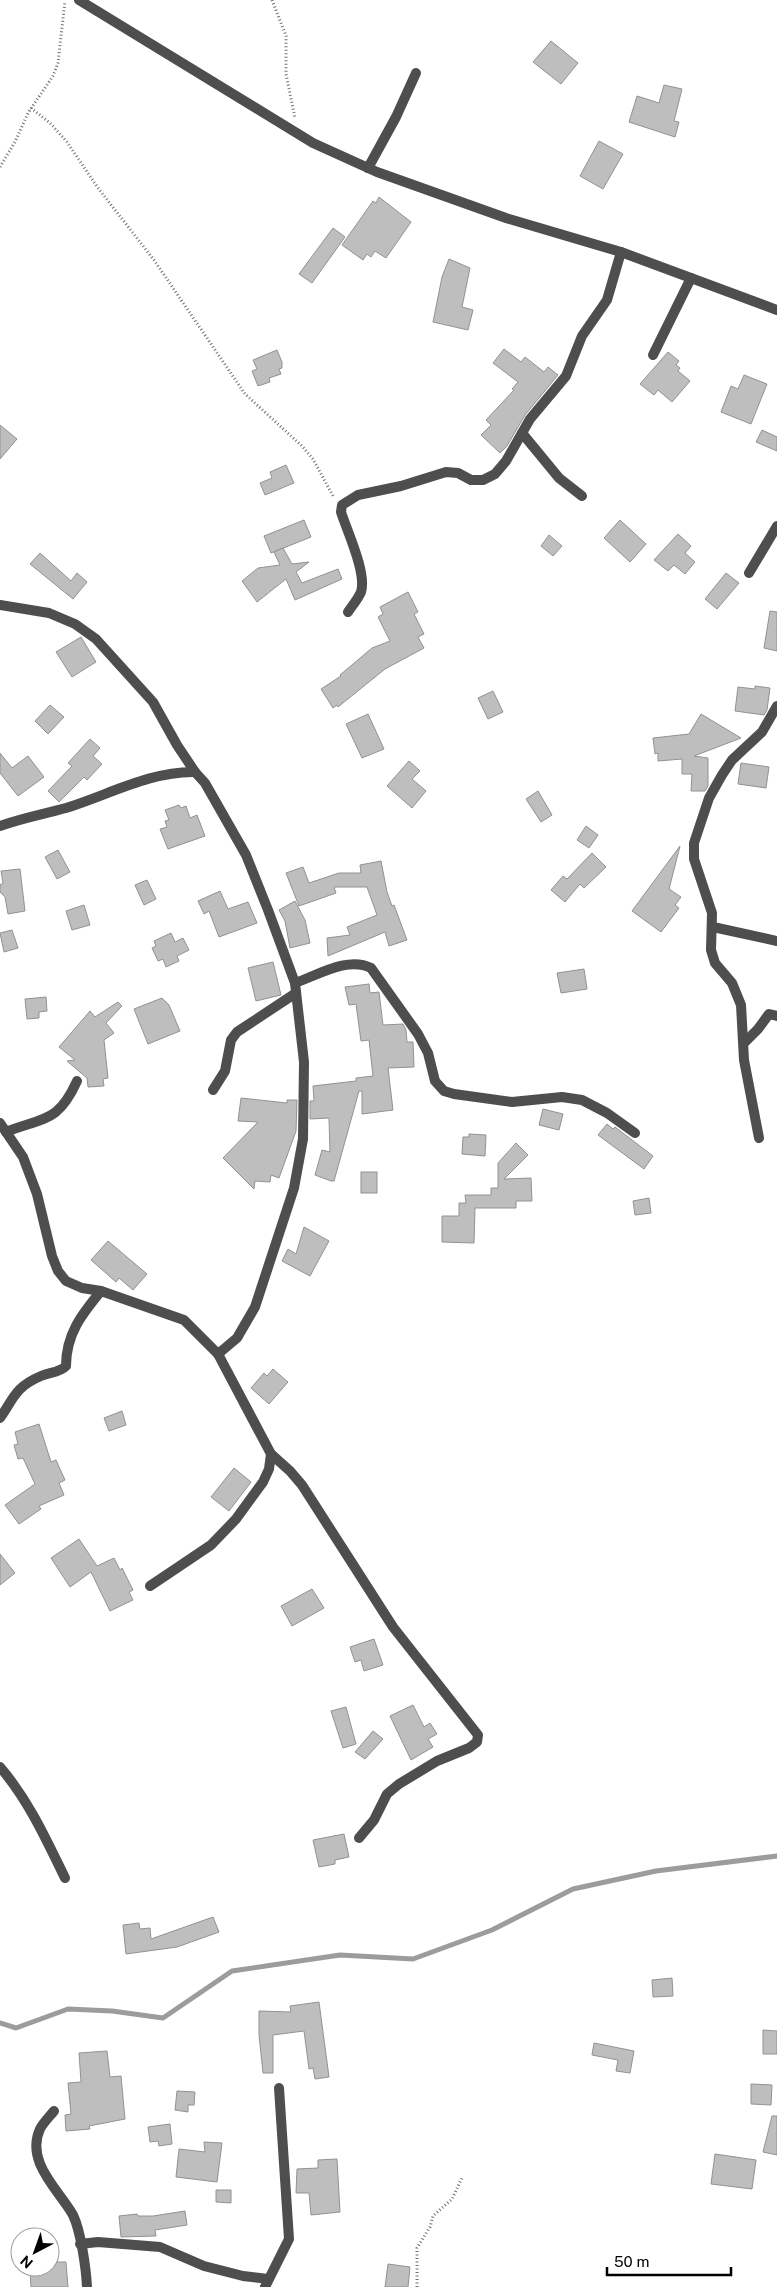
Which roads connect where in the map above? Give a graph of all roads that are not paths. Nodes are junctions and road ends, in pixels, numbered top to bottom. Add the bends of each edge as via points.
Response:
1 (78, 0) edge
2 (416, 72) dead end
3 (368, 168) junction
4 (621, 252) junction
5 (691, 278) junction
6 (777, 310) edge
7 (654, 355) dead end
8 (522, 433) junction
9 (582, 496) dead end
10 (777, 526) edge
11 (749, 573) dead end
12 (0, 606) edge
13 (348, 612) dead end
14 (777, 706) edge
15 (195, 772) junction
16 (0, 826) edge
17 (713, 927) junction
18 (777, 941) edge
19 (296, 988) junction
20 (777, 1016) edge
21 (744, 1042) junction
22 (78, 1081) dead end
23 (213, 1090) dead end
24 (0, 1123) edge
25 (6, 1132) junction
26 (635, 1133) dead end
27 (759, 1138) dead end
28 (102, 1291) junction
29 (218, 1354) junction
30 (0, 1418) edge
31 (270, 1454) junction
32 (150, 1586) dead end
33 (0, 1767) edge
34 (359, 1838) dead end
35 (65, 1878) dead end
36 (279, 2088) dead end
37 (54, 2111) dead end
38 (80, 2244) junction
39 (266, 2283) edge
40 (87, 2287) edge

1 - 3 street via 313,143
2 - 3 street
3 - 4 street via 506,218
4 - 5 street
4 - 8 street via 607,300 582,336 566,376
5 - 6 street
5 - 7 street
8 - 9 street via 560,478
8 - 13 street via 495,474 482,480 446,472 358,495 342,505 341,512 358,561 361,582 361,592
10 - 11 street
12 - 15 street via 50,613 75,624 96,639 153,702
14 - 17 street via 762,732 722,774 709,798 694,843 694,858
15 - 16 street via 152,779
15 - 19 street via 205,783 246,855
17 - 18 street
17 - 21 street via 711,950 715,963 732,983 742,1005
19 - 23 street via 237,1032 231,1040 225,1071
19 - 26 street via 352,962 363,963 371,968 418,1034 428,1053 435,1081 444,1091 512,1102 562,1097 582,1100
19 - 29 street via 304,1062 303,1139 294,1188 255,1308 237,1338
20 - 21 street via 769,1014
21 - 27 street via 744,1060
22 - 25 street via 51,1118
24 - 25 street
25 - 28 street via 23,1157 37,1194 58,1271 66,1281
28 - 29 street via 184,1320
28 - 30 street via 78,1319 71,1333 66,1366 16,1390
29 - 31 street
31 - 32 street via 270,1469 263,1482 230,1525 211,1545
31 - 34 street via 302,1485 393,1627 478,1735 478,1742 469,1748 437,1761 387,1794 374,1820
33 - 35 street via 34,1814
36 - 39 street via 289,2239
37 - 38 street via 40,2130 36,2150 54,2190 73,2217
38 - 39 street via 98,2242 160,2247 204,2266
38 - 40 street

